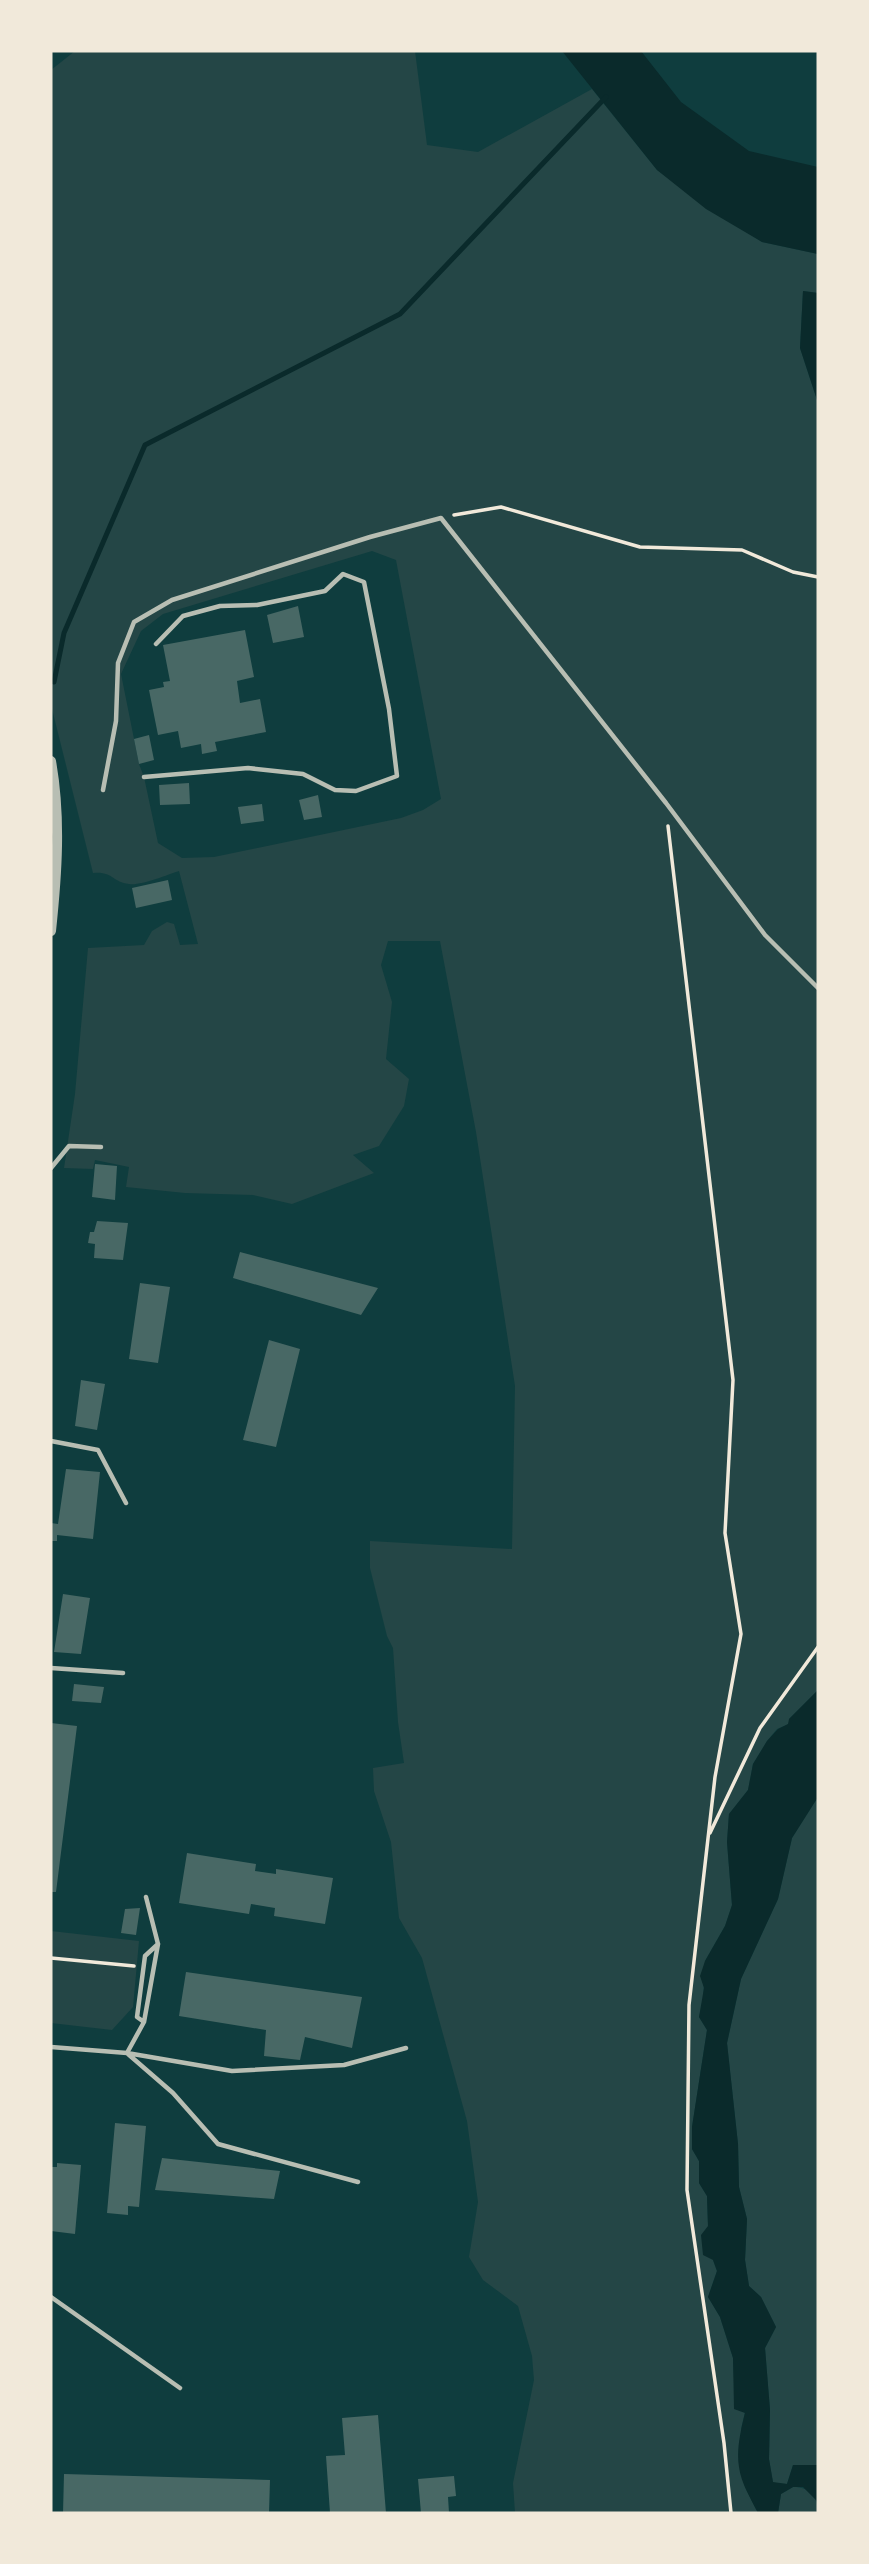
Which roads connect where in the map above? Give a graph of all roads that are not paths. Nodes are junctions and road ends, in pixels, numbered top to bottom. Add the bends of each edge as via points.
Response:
1 (156, 644) dead end
2 (51, 761) edge
3 (144, 777) dead end
4 (103, 790) dead end
5 (51, 931) edge
6 (818, 988) edge
7 (102, 1147) dead end
8 (51, 1168) edge
9 (51, 1441) edge
10 (126, 1503) dead end
11 (51, 1668) edge
12 (123, 1673) dead end
13 (146, 1897) dead end
14 (158, 1944) junction
15 (144, 2022) junction
16 (51, 2047) edge
17 (406, 2048) dead end
18 (127, 2053) junction
19 (358, 2182) dead end
20 (51, 2297) edge
21 (180, 2388) dead end

1 - 3 lane via 183,616 325,591 343,574 364,582 397,776 356,791 335,790 303,774 248,768
2 - 5 street via 58,847
4 - 6 lane via 116,721 118,663 134,622 172,600 441,517 765,934
7 - 8 lane via 69,1146
9 - 10 lane via 97,1450
11 - 12 lane
13 - 14 lane
14 - 15 lane
14 - 15 lane via 145,1956 137,2008 137,2017
15 - 18 lane
16 - 18 lane
17 - 18 lane via 344,2065 232,2071
18 - 19 lane via 173,2093 218,2144
20 - 21 lane

